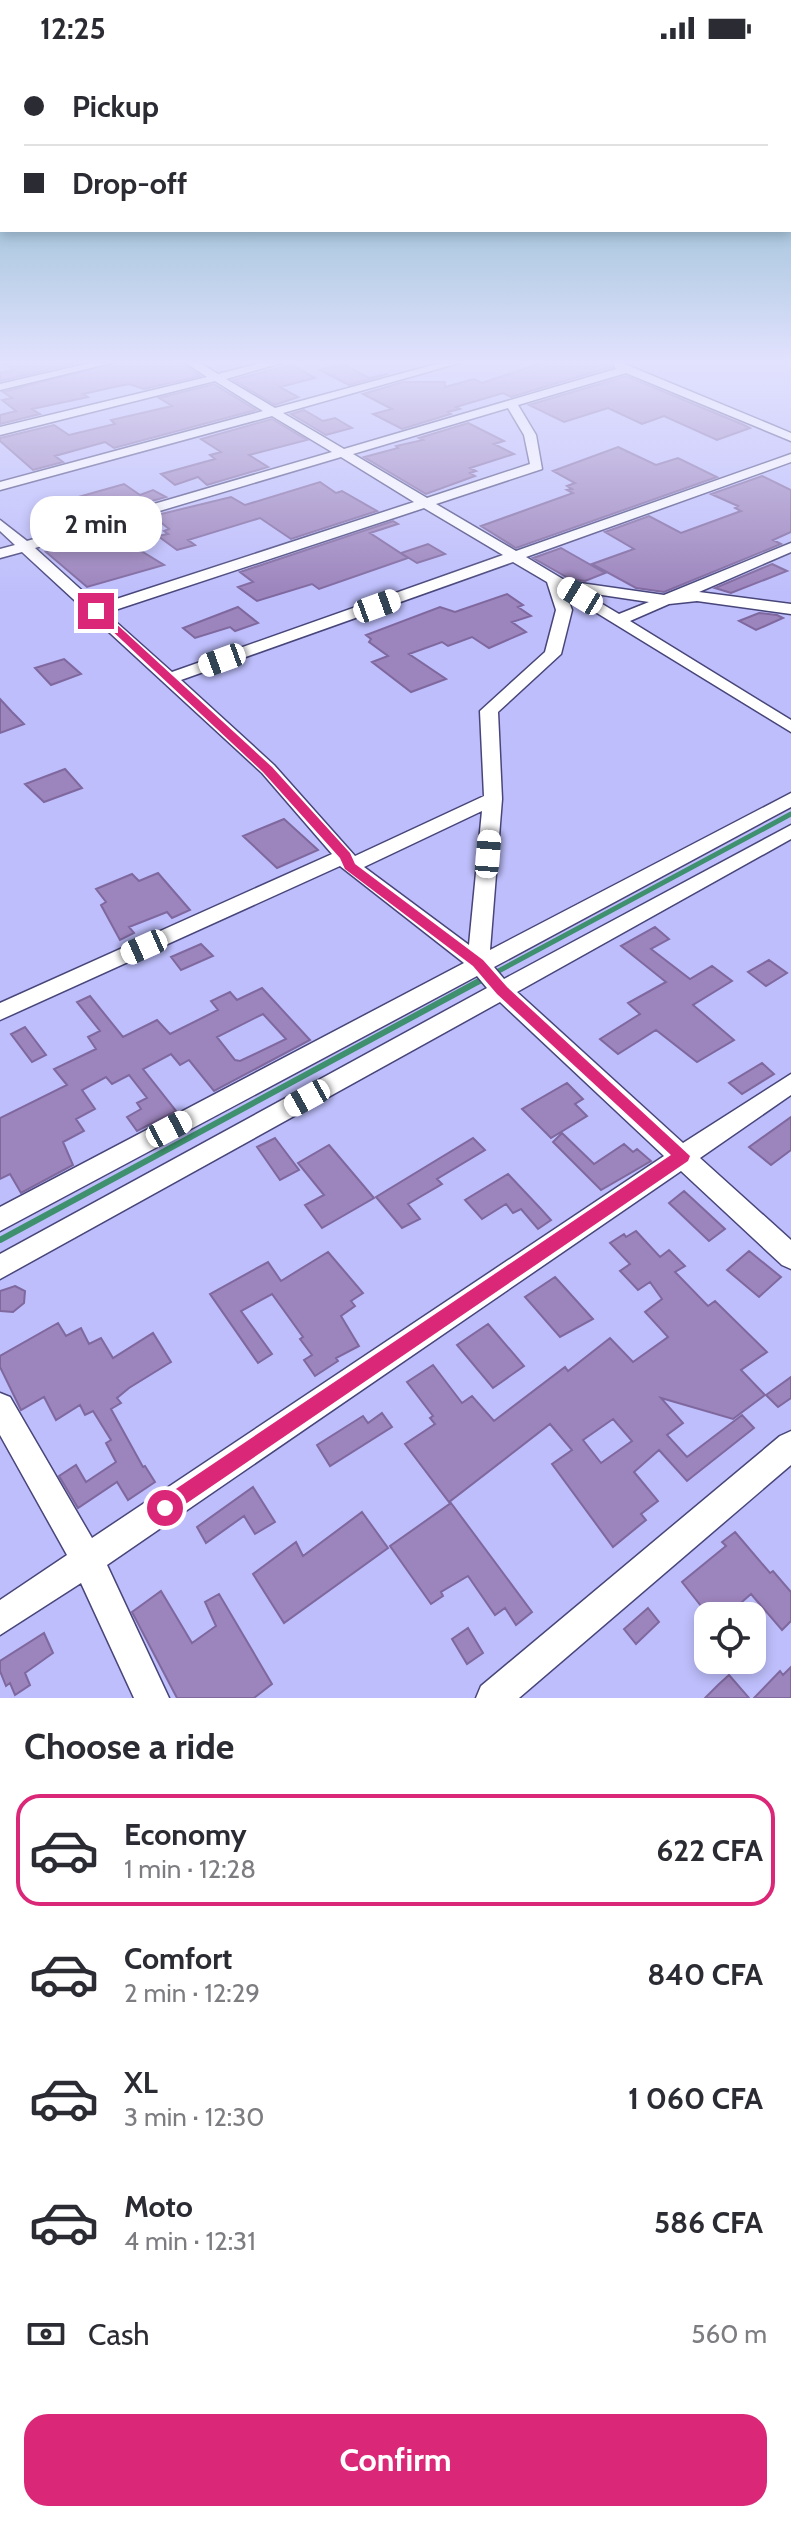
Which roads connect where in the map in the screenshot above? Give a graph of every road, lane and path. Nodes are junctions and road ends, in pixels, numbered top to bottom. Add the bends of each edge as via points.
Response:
1 (175, 440) edge
2 (319, 440) edge
3 (393, 440) edge
4 (531, 440) edge
5 (343, 454) junction
6 (791, 458) edge
7 (0, 486) edge
8 (426, 504) junction
9 (0, 524) edge
10 (27, 546) junction
11 (791, 547) edge
12 (0, 554) edge
13 (516, 557) junction
14 (718, 578) junction
15 (557, 582) junction
16 (666, 600) junction
17 (763, 603) junction
18 (791, 609) edge
19 (96, 611) junction
20 (791, 618) edge
21 (619, 620) junction
22 (169, 679) junction
23 (791, 727) edge
24 (493, 799) junction
25 (791, 799) edge
26 (791, 831) edge
27 (348, 861) junction
28 (490, 977) junction
29 (0, 1012) edge
30 (791, 1083) edge
31 (682, 1156) junction
32 (0, 1220) edge
33 (791, 1257) edge
34 (0, 1267) edge
35 (0, 1407) edge
36 (791, 1446) edge
37 (88, 1561) junction
38 (0, 1619) edge
39 (152, 1698) edge
40 (493, 1698) edge

1 - 7 street
2 - 5 street
3 - 5 street
4 - 8 street via 537,466
5 - 8 street
5 - 10 street
6 - 13 street
8 - 13 street
8 - 19 street
9 - 10 street
10 - 12 street
10 - 19 street
11 - 14 street
13 - 15 street
13 - 22 street
14 - 16 street
14 - 17 street
15 - 16 street
15 - 21 street
15 - 24 street via 564,610 553,654 489,711
16 - 17 street via 697,596
16 - 21 street
17 - 18 street
17 - 20 street
19 - 22 street
21 - 23 street
22 - 27 street via 268,769
24 - 27 street
24 - 28 street
25 - 28 street
26 - 28 street
27 - 28 street
27 - 29 street
28 - 31 street
28 - 32 street
28 - 34 street
30 - 31 street
31 - 33 street
31 - 37 street
35 - 37 street
36 - 40 street
37 - 38 street
37 - 39 street

